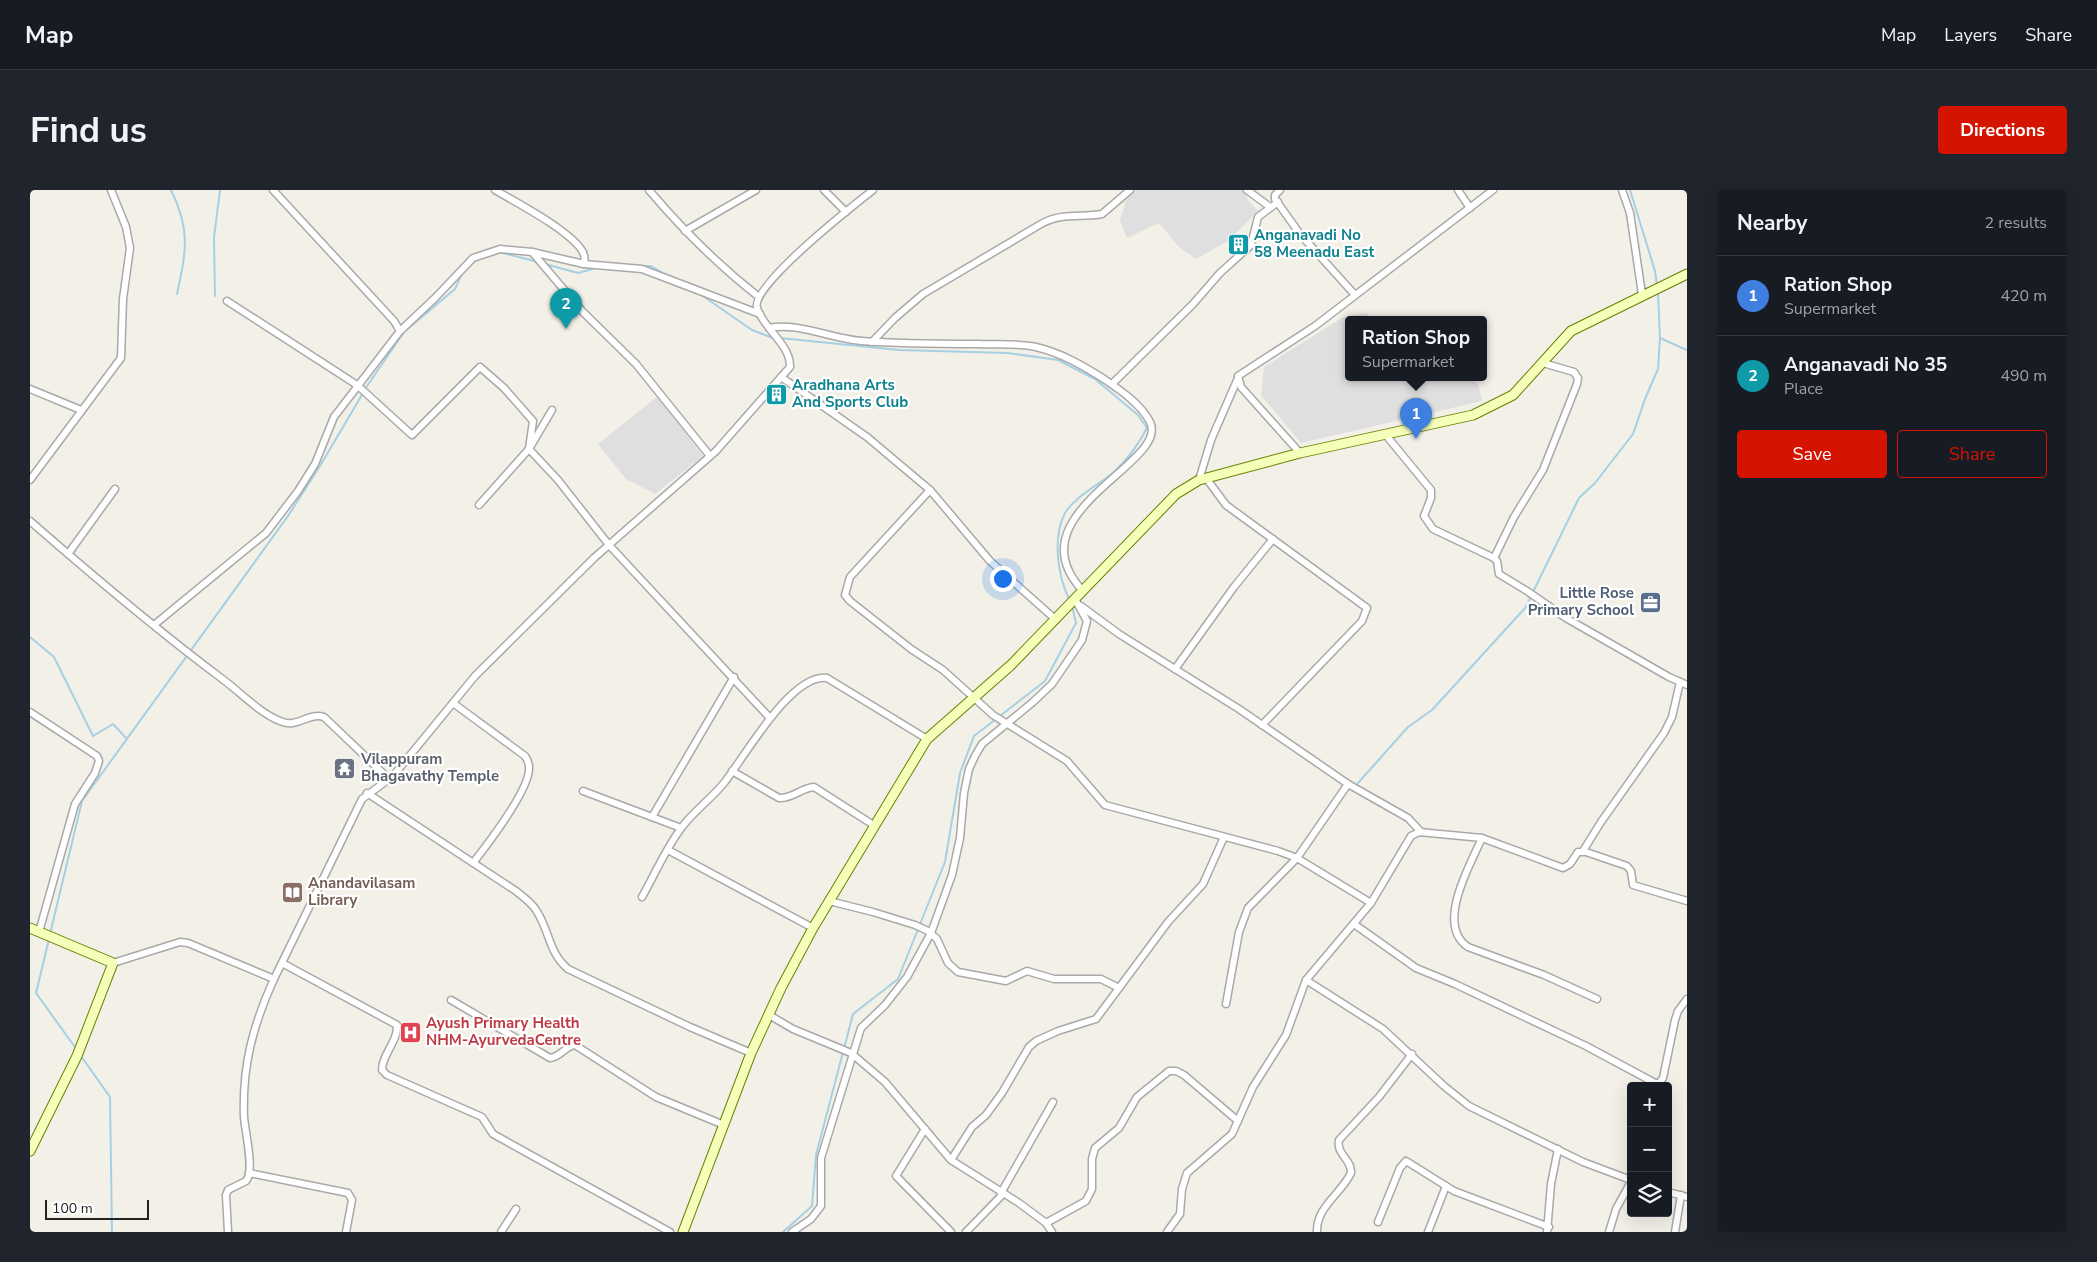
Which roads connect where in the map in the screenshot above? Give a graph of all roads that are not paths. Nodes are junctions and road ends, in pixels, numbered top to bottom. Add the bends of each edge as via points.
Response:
1 (111, 190) edge
2 (273, 190) edge
3 (497, 190) edge
4 (649, 190) edge
5 (756, 190) edge
6 (824, 190) edge
7 (873, 190) edge
8 (1130, 190) edge
9 (1246, 190) edge
10 (1280, 190) edge
11 (1458, 190) edge
12 (1493, 190) edge
13 (1622, 190) edge
14 (1278, 202) junction
15 (1270, 207) junction
16 (1470, 208) junction
17 (846, 212) junction
18 (685, 231) junction
19 (532, 252) junction
20 (584, 264) junction
21 (1687, 274) edge
22 (1644, 293) junction
23 (1355, 295) junction
24 (759, 297) junction
25 (227, 301) dead end
26 (760, 314) junction
27 (772, 329) junction
28 (400, 331) junction
29 (872, 342) junction
30 (1543, 363) junction
31 (781, 377) junction
32 (1238, 378) junction
33 (1112, 384) junction
34 (357, 386) junction
35 (30, 390) edge
36 (81, 410) junction
37 (552, 410) dead end
38 (1384, 434) junction
39 (529, 449) junction
40 (1300, 454) junction
41 (710, 456) junction
42 (1203, 479) junction
43 (30, 480) edge
44 (115, 489) dead end
45 (930, 490) junction
46 (479, 505) dead end
47 (30, 521) edge
48 (1273, 539) junction
49 (610, 545) junction
50 (68, 554) junction
51 (1494, 558) junction
52 (1083, 591) junction
53 (1074, 603) junction
54 (1055, 619) junction
55 (154, 625) junction
56 (1175, 669) junction
57 (734, 677) junction
58 (1680, 682) junction
59 (1687, 685) edge
60 (973, 698) junction
61 (453, 703) junction
62 (30, 712) edge
63 (770, 717) junction
64 (1004, 723) junction
65 (1262, 725) junction
66 (928, 739) junction
67 (732, 771) junction
68 (389, 779) junction
69 (1348, 784) junction
70 (583, 791) dead end
71 (367, 794) junction
72 (652, 817) junction
73 (875, 826) junction
74 (681, 828) junction
75 (1420, 832) junction
76 (1224, 837) junction
77 (1482, 838) junction
78 (668, 850) junction
79 (1584, 851) junction
80 (1297, 858) junction
81 (473, 863) junction
82 (642, 897) dead end
83 (829, 901) junction
84 (1687, 901) edge
85 (1371, 903) junction
86 (1354, 924) junction
87 (812, 928) junction
88 (37, 931) edge
89 (929, 932) junction
90 (282, 962) junction
91 (113, 963) junction
92 (274, 979) junction
93 (1306, 980) junction
94 (1119, 988) junction
95 (1597, 999) dead end
96 (1687, 999) edge
97 (451, 1000) dead end
98 (1226, 1004) dead end
99 (769, 1015) junction
100 (751, 1053) junction
101 (852, 1054) junction
102 (1412, 1054) junction
103 (1053, 1102) dead end
104 (1238, 1122) junction
105 (724, 1125) junction
106 (925, 1129) junction
107 (1558, 1150) junction
108 (30, 1151) edge
109 (951, 1160) junction
110 (249, 1173) junction
111 (1627, 1179) edge
112 (1446, 1186) junction
113 (1627, 1188) edge
114 (1002, 1193) junction
115 (1684, 1196) edge
116 (516, 1209) dead end
117 (1378, 1222) dead end
118 (1046, 1223) junction
119 (1548, 1230) edge
120 (228, 1232) edge
121 (346, 1232) edge
122 (501, 1232) edge
123 (670, 1232) edge
124 (683, 1232) edge
125 (792, 1232) edge
126 (951, 1232) edge
127 (966, 1232) edge
128 (1052, 1232) edge
129 (1167, 1232) edge
130 (1317, 1232) edge
131 (1428, 1232) edge
132 (1609, 1232) edge
133 (1675, 1232) edge

1 - 36 street via 130,239 122,314 123,351
2 - 28 street via 321,239
3 - 20 street via 559,230 581,249
4 - 18 street
5 - 18 street
6 - 17 street
7 - 17 street
8 - 29 street via 1102,214 1066,216 1041,224 923,294
9 - 15 street
10 - 14 street via 1275,196
11 - 16 street
12 - 16 street
13 - 22 street via 1630,213
14 - 15 street
14 - 23 street via 1300,234
15 - 33 street via 1256,220 1251,245
16 - 23 street
17 - 24 street via 791,260
18 - 24 street
19 - 20 street
19 - 28 street via 500,249 473,258
19 - 41 street via 583,312 636,364
20 - 26 street via 642,269
21 - 22 street
22 - 30 street via 1571,331
23 - 32 street
24 - 26 street via 756,305
25 - 34 street
26 - 27 street
27 - 29 street via 798,329
27 - 31 street via 788,356 790,366
28 - 34 street
29 - 33 street via 1025,345 1072,359
30 - 38 street via 1514,395 1488,410
30 - 51 street via 1570,370 1578,382 1543,470
31 - 41 street
31 - 45 street via 867,437
32 - 40 street via 1241,387
32 - 42 street via 1211,440
33 - 52 street via 1128,396 1150,422 1152,431 1136,458 1086,503 1071,523 1065,555 1070,576
34 - 39 street via 412,435 480,367 533,421
34 - 55 street via 334,417 311,471 266,533
35 - 36 street
36 - 43 street
37 - 39 street
38 - 40 street
38 - 51 street via 1429,486 1431,498 1424,516 1430,526
39 - 46 street
39 - 49 street
40 - 42 street
41 - 49 street
42 - 48 street via 1226,505
42 - 52 street via 1176,494
44 - 50 street
45 - 54 street via 990,561
45 - 60 street via 850,577 845,595 891,634 943,670
47 - 50 street
48 - 56 street
48 - 65 street via 1356,599 1367,611
49 - 57 street
49 - 61 street via 475,676
50 - 55 street
51 - 58 street via 1499,574 1566,618
52 - 53 street
53 - 54 street
53 - 56 street
53 - 64 street via 1087,621 1082,640 1052,684
54 - 60 street
55 - 68 street via 281,722 292,724 314,715 324,717
56 - 65 street
57 - 63 street
57 - 72 street
58 - 59 street
58 - 79 street via 1667,729
60 - 64 street
60 - 66 street
61 - 68 street
61 - 81 street via 525,756 530,768 510,810
62 - 88 street via 97,756 99,761 75,804
63 - 66 street via 808,682 821,677
63 - 67 street
64 - 76 street via 1067,761 1105,804
64 - 89 street via 982,744 969,768 952,875
65 - 69 street
66 - 73 street
67 - 73 street via 779,798 786,799 814,787
67 - 74 street
68 - 71 street
69 - 75 street via 1408,818
69 - 80 street
70 - 72 street
71 - 81 street
71 - 90 street
72 - 74 street
73 - 83 street
74 - 78 street
75 - 77 street
75 - 85 street via 1411,836
76 - 80 street
76 - 94 street via 1203,884 1168,922
77 - 79 street via 1563,868 1576,854
77 - 95 street via 1457,898 1454,917 1458,938 1468,947
78 - 82 street
78 - 87 street
79 - 84 street via 1627,866 1633,885
80 - 85 street
80 - 98 street via 1248,908 1237,941
81 - 100 street via 531,904 544,925 557,960 568,969
83 - 87 street
83 - 89 street via 915,925
85 - 86 street
86 - 93 street
86 - 96 street via 1416,968 1551,1030 1656,1084 1663,1078 1675,1020
87 - 99 street
88 - 91 street
89 - 94 street via 937,939 948,963 958,972 1006,981 1027,971 1054,979 1100,979
89 - 101 street via 907,977 861,1028
90 - 92 street
90 - 123 street via 397,1025 396,1035 382,1064 387,1075 482,1117 493,1134
91 - 92 street via 180,942
91 - 108 street via 77,1056
92 - 110 street via 257,1015 245,1068
93 - 102 street via 1383,1029
93 - 104 street via 1286,1035 1253,1087
94 - 109 street via 1090,1023 1058,1031 1029,1047 1002,1093 972,1128
97 - 105 street via 550,1058 557,1058 575,1044 656,1097
99 - 100 street
99 - 101 street
100 - 105 street
101 - 106 street via 885,1082
101 - 125 street via 821,1158 821,1206 811,1219
102 - 107 street via 1469,1106
102 - 130 street via 1379,1097 1339,1140 1339,1151 1350,1165 1351,1173 1320,1214
103 - 114 street
104 - 118 street via 1184,1075 1170,1071 1137,1097 1120,1128 1095,1148 1092,1188 1086,1200
104 - 129 street via 1226,1140 1187,1174 1180,1214
105 - 124 street
106 - 109 street
106 - 126 street via 896,1176
107 - 111 street
107 - 119 street via 1551,1184
109 - 114 street
110 - 120 street via 246,1181 228,1190 226,1195
110 - 121 street via 348,1193 352,1200
112 - 117 street via 1410,1162 1405,1162
112 - 119 street
112 - 131 street
113 - 132 street
114 - 118 street
114 - 127 street
115 - 133 street
116 - 122 street
118 - 128 street

